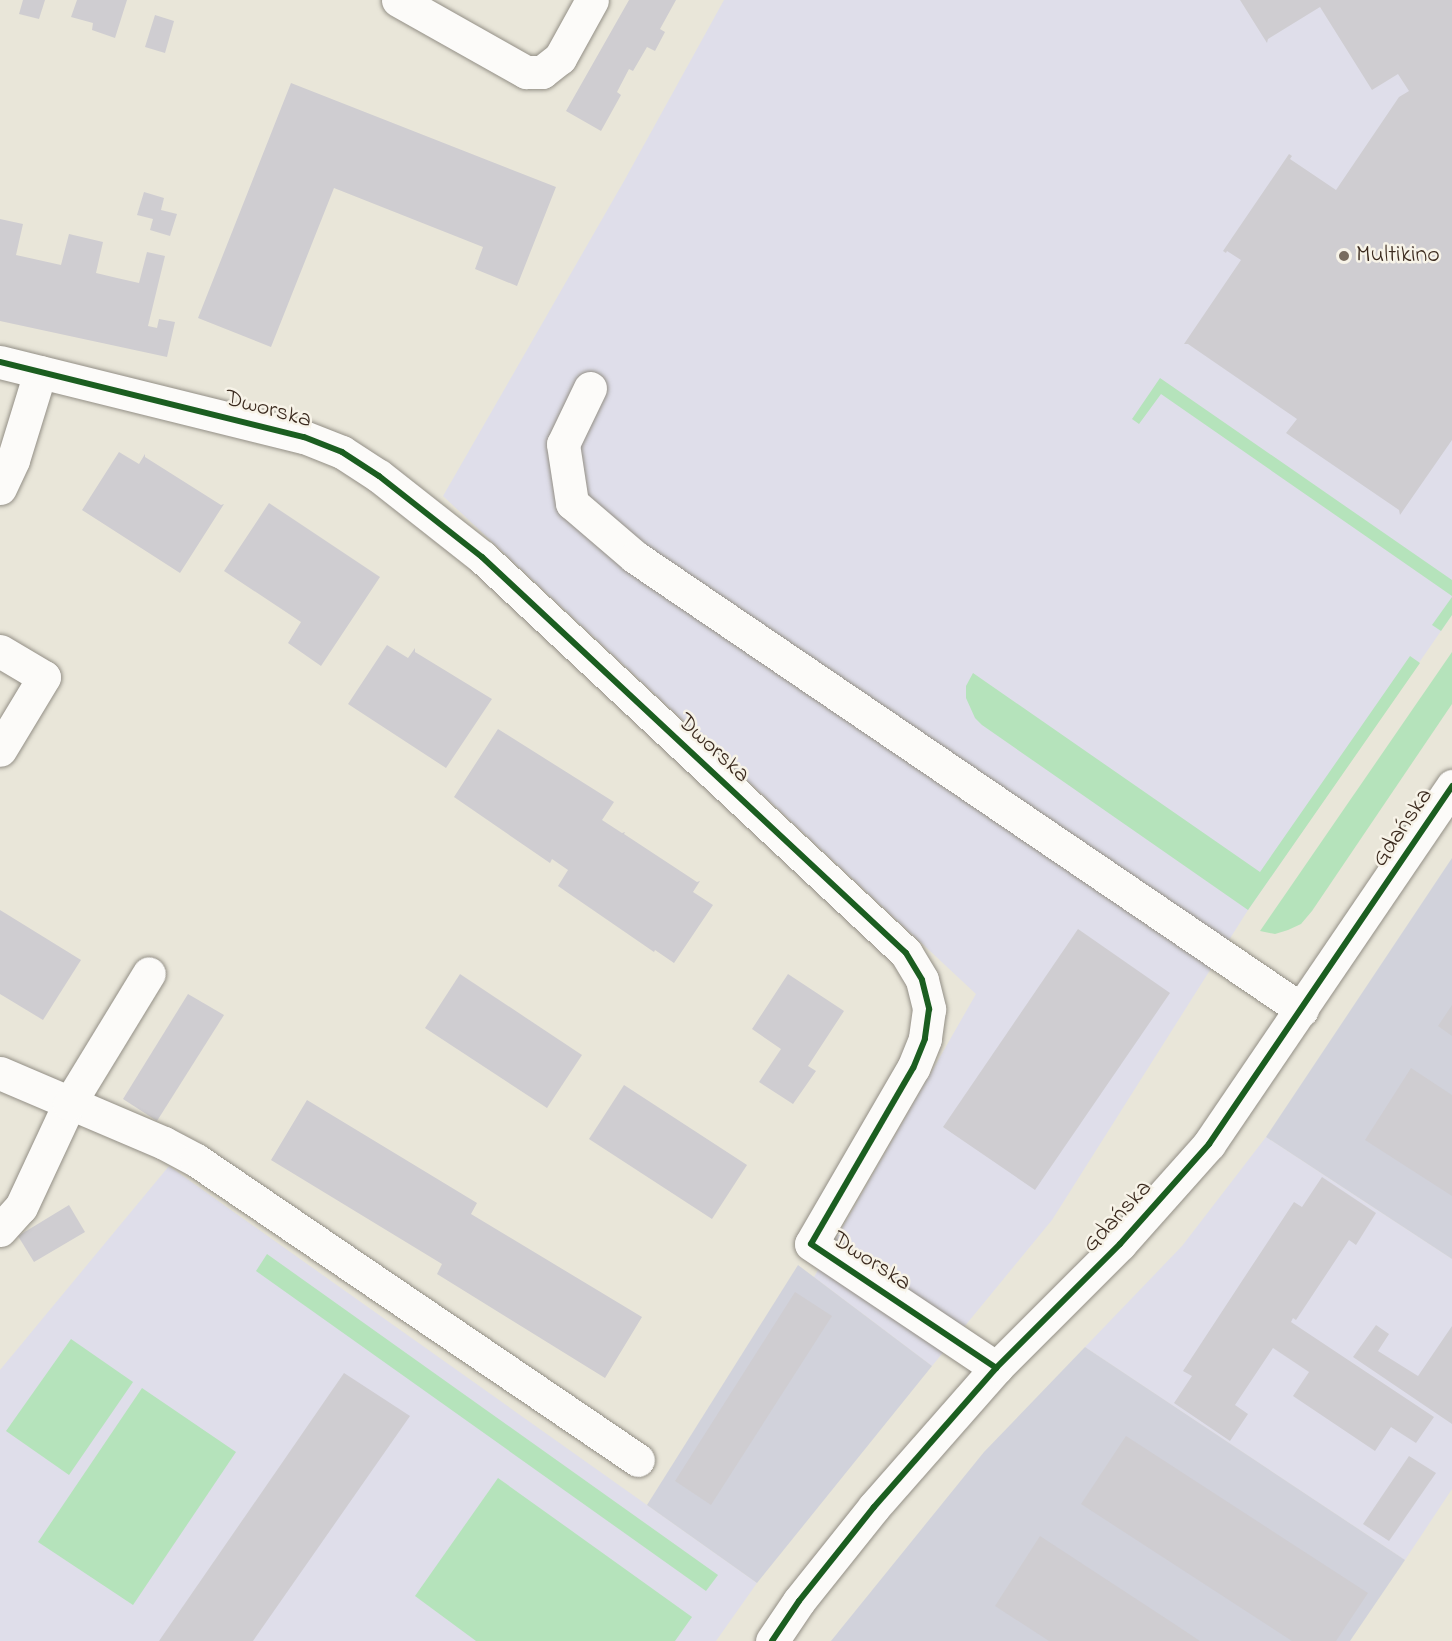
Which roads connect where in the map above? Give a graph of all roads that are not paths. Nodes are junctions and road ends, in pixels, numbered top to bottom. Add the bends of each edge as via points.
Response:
1 (398, 0) edge
2 (592, 0) edge
3 (0, 362) edge
4 (40, 372) junction
5 (590, 388) dead end
6 (0, 488) edge
7 (0, 651) edge
8 (0, 750) edge
9 (1452, 786) edge
10 (149, 973) dead end
11 (1302, 1010) junction
12 (0, 1072) edge
13 (69, 1104) junction
14 (0, 1230) edge
15 (996, 1368) junction
16 (638, 1460) dead end
17 (771, 1641) edge

1 - 2 street via 526,72 542,72 560,58
3 - 4 street, Dworska
4 - 6 street via 13,460
4 - 15 street, Dworska via 303,437 342,452 379,476 482,557 906,953 922,980 929,1010 925,1039 913,1068 811,1244
5 - 11 street via 563,444 572,503 634,557
7 - 8 street via 44,677
9 - 11 street, Gdańska
10 - 13 street
11 - 15 street, Gdańska via 1209,1144 1120,1244
12 - 13 street
13 - 14 street via 21,1207
13 - 16 street via 196,1160
15 - 17 street, Gdańska via 874,1507

